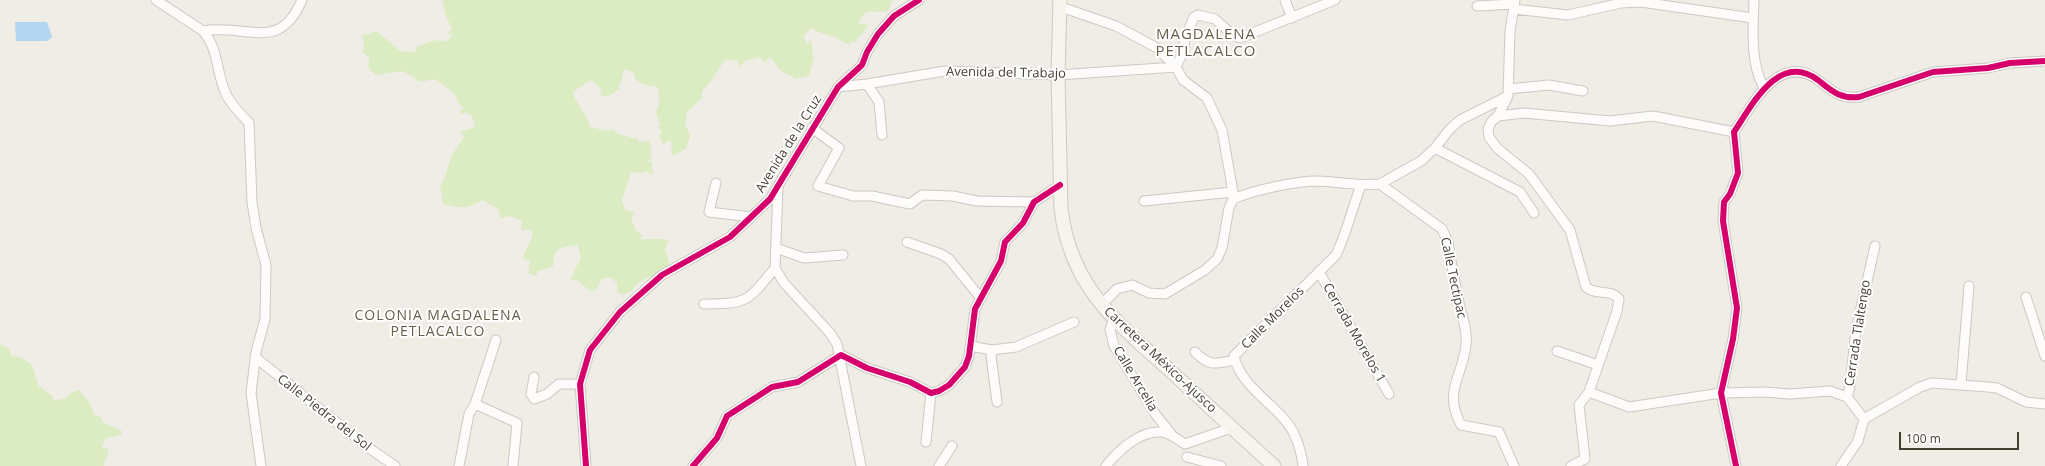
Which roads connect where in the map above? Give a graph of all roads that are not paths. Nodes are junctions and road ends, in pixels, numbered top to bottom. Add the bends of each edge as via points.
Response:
1 (156, 0) edge
2 (302, 0) edge
3 (919, 0) edge
4 (1285, 0) edge
5 (1335, 0) edge
6 (1754, 0) edge
7 (1060, 3) edge
8 (1514, 4) edge
9 (1477, 6) dead end
10 (1292, 18) junction
11 (1753, 18) junction
12 (202, 31) junction
13 (2045, 62) edge
14 (1176, 67) junction
15 (1058, 75) junction
16 (867, 84) junction
17 (838, 86) junction
18 (1764, 88) junction
19 (1583, 91) dead end
20 (1508, 92) junction
21 (1498, 116) junction
22 (812, 128) junction
23 (1734, 132) junction
24 (882, 135) dead end
25 (1435, 148) junction
26 (716, 183) dead end
27 (1380, 184) junction
28 (1060, 185) junction
29 (1361, 186) junction
30 (778, 187) junction
31 (1233, 196) junction
32 (1144, 201) dead end
33 (1034, 202) junction
34 (1534, 214) dead end
35 (750, 217) junction
36 (907, 242) dead end
37 (1875, 246) dead end
38 (776, 248) junction
39 (843, 255) dead end
40 (775, 268) junction
41 (1319, 272) junction
42 (1969, 286) dead end
43 (980, 297) junction
44 (2026, 297) dead end
45 (704, 304) dead end
46 (1101, 305) junction
47 (1114, 320) junction
48 (1074, 322) dead end
49 (496, 340) dead end
50 (970, 346) junction
51 (992, 350) junction
52 (1557, 351) dead end
53 (1195, 352) dead end
54 (841, 355) junction
55 (2045, 356) edge
56 (256, 357) junction
57 (1235, 360) junction
58 (1598, 365) junction
59 (534, 377) dead end
60 (580, 384) junction
61 (1961, 384) junction
62 (1588, 392) junction
63 (931, 393) junction
64 (1722, 393) junction
65 (1389, 394) dead end
66 (1847, 397) junction
67 (997, 402) dead end
68 (475, 404) junction
69 (2045, 404) edge
70 (1864, 419) junction
71 (1232, 428) junction
72 (1172, 435) junction
73 (926, 442) dead end
74 (1185, 444) junction
75 (952, 446) dead end
76 (1188, 462) edge
77 (1574, 465) edge
78 (261, 466) edge
79 (395, 466) edge
80 (459, 466) edge
81 (513, 466) edge
82 (586, 466) edge
83 (693, 466) edge
84 (861, 466) edge
85 (939, 466) edge
86 (1106, 466) edge
87 (1221, 466) edge
88 (1274, 466) edge
89 (1303, 466) edge
90 (1514, 466) edge
91 (1736, 466) edge
92 (1841, 466) edge

1 - 12 street
2 - 12 street via 287,24 273,32 215,29
3 - 17 street, Avenida de la Cruz via 894,16 878,34 862,66
4 - 10 street
5 - 10 street
6 - 11 street
7 - 14 street via 1134,35 1157,48
7 - 15 main road, Carretera México-Ajusco
8 - 9 street
8 - 11 street via 1568,15 1621,3 1642,2
8 - 20 street via 1510,31
10 - 14 street via 1240,38 1215,19 1198,15 1194,17
11 - 18 street via 1758,77
12 - 56 street via 208,37 215,54 226,93 249,123 252,202 266,266 265,318
13 - 18 street via 2010,63 1988,68 1933,72 1852,98 1834,94 1811,76 1799,72 1782,74
14 - 15 street, Avenida del Trabajo
14 - 31 street via 1183,80 1207,98 1216,114 1222,130
15 - 16 street, Avenida del Trabajo via 945,71
15 - 28 main road, Carretera México-Ajusco
16 - 17 street, Avenida del Trabajo
16 - 24 street via 879,102
17 - 22 street, Avenida de la Cruz
18 - 23 street
19 - 20 street via 1549,85
20 - 21 street
20 - 25 street via 1460,120
21 - 23 street via 1524,113 1610,121 1653,116
21 - 58 street via 1488,129 1489,137 1529,174 1570,230 1584,284 1589,290 1611,293 1619,299 1618,311
22 - 30 street, Avenida de la Cruz
22 - 33 street via 839,148 818,186 853,196 872,196 910,204 922,195 953,196 977,201
23 - 64 street via 1738,173 1724,202 1723,221 1737,308
25 - 27 street via 1421,161
25 - 34 street via 1520,192
26 - 35 street via 709,212
27 - 29 street
27 - 90 street, Calle Tectipac via 1442,230 1446,236 1466,344 1453,391 1454,410 1461,425 1499,432
28 - 33 street
28 - 46 main road, Carretera México-Ajusco via 1068,245 1087,284
29 - 31 street via 1317,181
29 - 41 street, Calle Morelos via 1350,212 1346,234 1340,248
30 - 35 street, Avenida de la Cruz via 770,199
30 - 38 street, Avenida de la Cruz
31 - 32 street
31 - 46 street via 1222,248 1217,259 1205,270 1165,294 1149,293 1132,285 1117,289
33 - 43 street via 1023,223 1005,242 1001,261
35 - 60 street, Avenida de la Cruz via 730,237 662,275 620,312 590,350
36 - 43 street via 949,258
37 - 66 street, Cerrada Tlaltengo via 1856,330
38 - 39 street via 804,258
38 - 40 street, Avenida de la Cruz
40 - 45 street via 752,295 744,300 734,304
40 - 54 street via 784,283 830,333
41 - 57 street, Calle Morelos via 1234,356
41 - 65 street, Cerrada Morelos 1
42 - 61 street
43 - 50 street via 975,309
44 - 55 street
46 - 47 main road, Carretera México-Ajusco
47 - 71 main road, Carretera México-Ajusco
47 - 72 street, Calle Arcelia via 1110,330 1114,346 1156,415
48 - 51 street via 1016,347
49 - 68 street
50 - 51 street
50 - 63 street via 965,367 957,377 939,391
51 - 67 street
52 - 58 street
53 - 57 street via 1212,365
54 - 63 street
54 - 83 street via 798,382 772,387 727,416 717,438
54 - 84 street
56 - 78 street via 251,394
56 - 79 street, Calle Piedra del Sol via 360,442
57 - 89 street, Calle Morelos via 1236,366 1257,393 1295,435
58 - 62 street
59 - 60 street via 531,394 534,399 547,394 559,384
60 - 82 street, Avenida de la Cruz
61 - 69 street via 1997,388 2026,402
61 - 70 street via 1932,383 1920,387
62 - 64 street via 1629,407
62 - 77 street via 1579,405 1585,459
63 - 73 street
64 - 66 street via 1790,394 1830,391
64 - 91 street
66 - 70 street
68 - 80 street via 469,414
68 - 81 street via 517,423
70 - 92 street via 1858,441
71 - 74 street
71 - 88 main road, Carretera México-Ajusco
72 - 74 street, Calle Arcelia
72 - 86 street, Calle Arcelia via 1160,432 1138,438 1113,457
74 - 76 street
75 - 85 street
76 - 87 street

